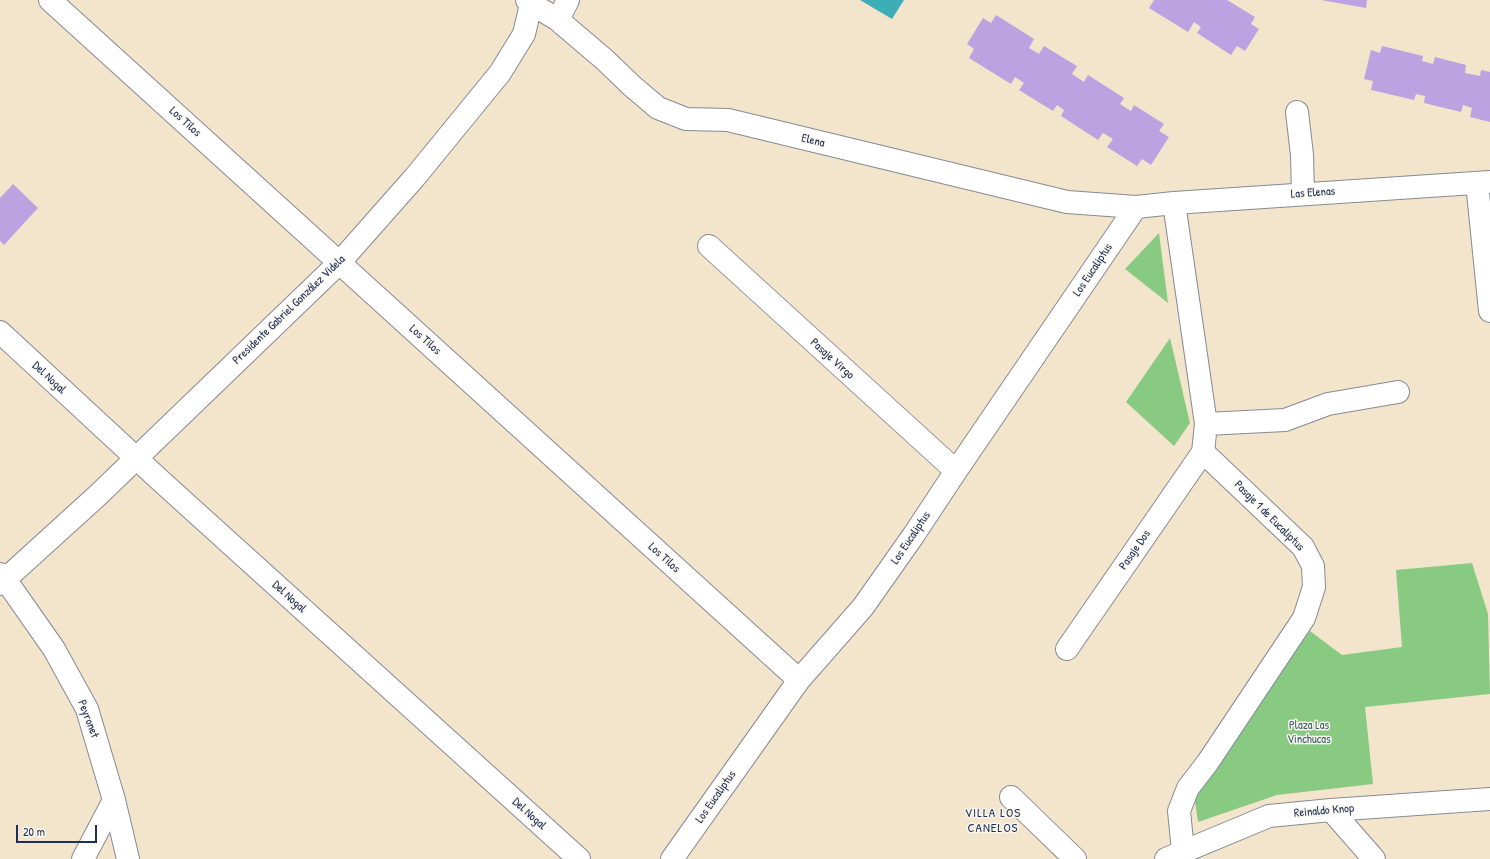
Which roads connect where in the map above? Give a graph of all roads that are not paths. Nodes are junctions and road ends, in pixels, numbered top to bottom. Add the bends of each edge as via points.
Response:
1 (50, 0) edge
2 (568, 0) edge
3 (530, 1) edge
4 (558, 20) junction
5 (1297, 112) dead end
6 (1484, 182) edge
7 (1303, 194) junction
8 (1174, 203) junction
9 (1136, 207) junction
10 (708, 246) dead end
11 (340, 263) junction
12 (1490, 311) edge
13 (0, 332) edge
14 (1398, 392) dead end
15 (1206, 424) junction
16 (1203, 452) junction
17 (136, 458) junction
18 (956, 472) junction
19 (2, 579) edge
20 (1067, 649) dead end
21 (799, 680) junction
22 (1011, 797) dead end
23 (1490, 799) edge
24 (114, 800) junction
25 (1331, 810) junction
26 (1175, 855) edge
27 (83, 859) edge
28 (128, 859) edge
29 (579, 859) edge
30 (672, 859) edge
31 (1075, 859) edge
32 (1374, 859) edge

1 - 11 street, Los Tilos
2 - 4 street
3 - 4 street, Elena
3 - 11 street, Presidente Gabriel González Videla via 524,34 500,73
4 - 9 street, Elena via 658,108 686,120 728,120 1067,202
5 - 7 street
6 - 7 street, Las Elenas
6 - 12 street
7 - 8 street, Las Elenas
8 - 9 street, Las Elenas
8 - 15 street
9 - 18 street, Los Eucaliptus
10 - 18 street, Pasaje Virgo
11 - 17 street, Presidente Gabriel González Videla
11 - 21 street, Los Tilos
13 - 17 street, Del Nogal
14 - 15 street via 1328,404 1285,420
15 - 16 street
16 - 20 street, Pasaje Dos
16 - 26 street, Pasaje 1 de Eucaliptus via 1303,547 1313,566 1314,587 1304,618 1188,788 1179,812
17 - 19 street, Presidente Gabriel González Videla
17 - 29 street, Del Nogal
18 - 21 street, Los Eucaliptus via 863,607
19 - 24 street, Peyronet via 54,649 87,709
21 - 30 street, Los Eucaliptus
22 - 31 street
23 - 25 street, Reinaldo Knop
24 - 27 street
24 - 28 street, Peyronet
25 - 26 street, Reinaldo Knop via 1269,816
25 - 32 street

